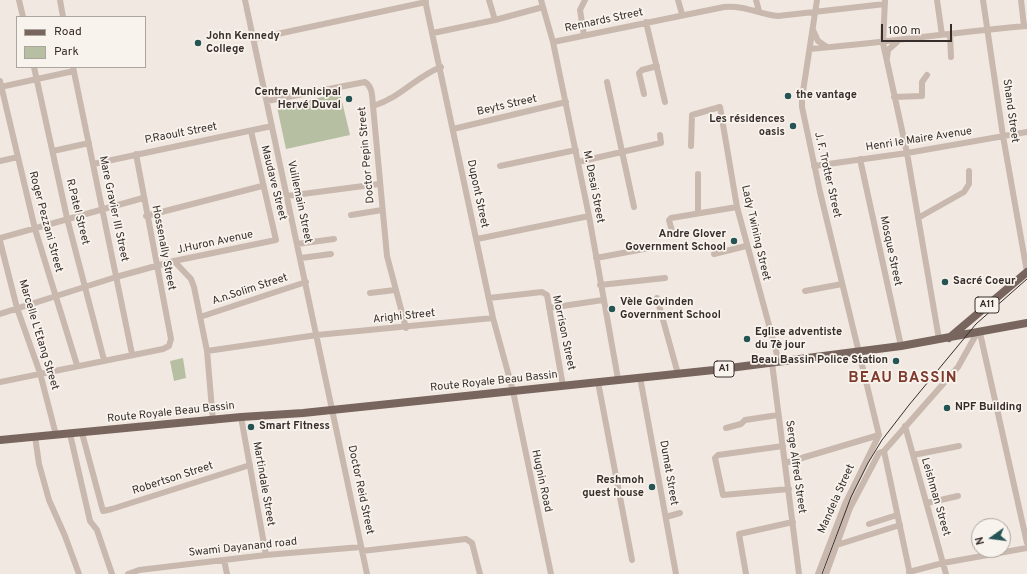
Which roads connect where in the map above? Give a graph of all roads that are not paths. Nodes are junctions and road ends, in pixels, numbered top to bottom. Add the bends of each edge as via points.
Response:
1 (19, 0) edge
2 (60, 0) edge
3 (245, 0) edge
4 (489, 0) edge
5 (541, 0) edge
6 (585, 0) edge
7 (678, 0) edge
8 (756, 0) edge
9 (817, 0) edge
10 (937, 0) edge
11 (983, 0) edge
12 (1021, 0) edge
13 (425, 1) edge
14 (885, 2) edge
15 (543, 7) junction
16 (759, 11) junction
17 (815, 12) junction
18 (682, 14) junction
19 (23, 16) edge
20 (63, 16) edge
21 (495, 20) junction
22 (646, 22) junction
23 (1025, 26) edge
24 (988, 28) junction
25 (813, 29) junction
26 (433, 33) junction
27 (950, 34) junction
28 (584, 35) junction
29 (942, 35) junction
30 (254, 39) junction
31 (899, 41) junction
32 (553, 42) junction
33 (883, 43) junction
34 (828, 47) junction
35 (810, 49) junction
36 (951, 57) dead end
37 (886, 62) junction
38 (657, 66) junction
39 (441, 67) junction
40 (34, 68) edge
41 (74, 69) edge
42 (927, 75) dead end
43 (37, 79) junction
44 (607, 82) dead end
45 (0, 85) edge
46 (644, 94) dead end
47 (894, 97) junction
48 (267, 101) junction
49 (566, 102) junction
50 (665, 102) dead end
51 (373, 106) junction
52 (272, 126) junction
53 (453, 129) junction
54 (251, 131) junction
55 (1027, 132) edge
56 (660, 135) dead end
57 (1003, 136) junction
58 (89, 143) junction
59 (690, 146) dead end
60 (576, 150) junction
61 (53, 151) junction
62 (621, 152) junction
63 (907, 153) junction
64 (136, 154) junction
65 (18, 157) junction
66 (860, 159) junction
67 (0, 162) edge
68 (578, 162) junction
69 (93, 164) junction
70 (500, 166) dead end
71 (814, 166) junction
72 (969, 171) dead end
73 (698, 174) dead end
74 (379, 184) junction
75 (262, 186) junction
76 (287, 196) junction
77 (143, 198) junction
78 (634, 207) dead end
79 (737, 207) junction
80 (102, 209) junction
81 (382, 210) junction
82 (698, 213) junction
83 (351, 215) dead end
84 (146, 216) junction
85 (589, 216) junction
86 (67, 218) junction
87 (918, 218) junction
88 (35, 229) junction
89 (672, 231) dead end
90 (0, 238) edge
91 (334, 238) dead end
92 (477, 239) junction
93 (276, 240) joint
94 (0, 241) edge
95 (297, 244) junction
96 (660, 246) dead end
97 (746, 246) junction
98 (331, 254) dead end
99 (714, 254) dead end
100 (301, 258) junction
101 (596, 258) junction
102 (174, 261) junction
103 (157, 266) junction
104 (1027, 272) edge
105 (116, 277) junction
106 (665, 278) dead end
107 (306, 282) junction
108 (842, 284) junction
109 (600, 285) junction
110 (87, 288) junction
111 (395, 290) junction
112 (805, 291) dead end
113 (370, 294) dead end
114 (55, 297) junction
115 (489, 298) junction
116 (657, 298) dead end
117 (603, 300) junction
118 (17, 308) junction
119 (549, 308) junction
120 (0, 314) edge
121 (200, 317) junction
122 (493, 318) junction
123 (1027, 323) edge
124 (406, 328) junction
125 (982, 332) junction
126 (317, 335) junction
127 (948, 338) junction
128 (939, 339) junction
129 (901, 346) junction
130 (207, 351) junction
131 (859, 352) junction
132 (132, 354) junction
133 (104, 360) junction
134 (775, 362) junction
135 (77, 365) junction
136 (40, 373) junction
137 (678, 374) junction
138 (640, 377) junction
139 (618, 379) junction
140 (0, 382) edge
141 (598, 382) junction
142 (564, 386) junction
143 (513, 391) junction
144 (333, 409) junction
145 (778, 415) junction
146 (240, 417) junction
147 (213, 421) junction
148 (905, 426) junction
149 (726, 428) dead end
150 (70, 434) junction
151 (82, 434) junction
152 (56, 435) junction
153 (879, 435) junction
154 (34, 436) junction
155 (0, 440) edge
156 (783, 446) junction
157 (959, 446) dead end
158 (884, 451) junction
159 (913, 455) junction
160 (785, 463) junction
161 (250, 465) junction
162 (789, 489) junction
163 (958, 496) dead end
164 (927, 503) junction
165 (680, 514) dead end
166 (897, 515) junction
167 (666, 517) junction
168 (793, 522) junction
169 (869, 524) dead end
170 (900, 525) junction
171 (1027, 543) edge
172 (840, 544) dead end
173 (1027, 548) edge
174 (362, 549) junction
175 (266, 555) junction
176 (224, 560) junction
177 (632, 560) dead end
178 (943, 563) junction
179 (910, 573) edge
180 (79, 574) edge
181 (112, 574) edge
182 (128, 574) edge
183 (227, 574) edge
184 (367, 574) edge
185 (480, 574) edge
186 (551, 574) edge
187 (676, 574) edge
188 (746, 574) edge
189 (799, 574) edge
190 (818, 574) edge
191 (826, 574) edge
192 (946, 574) edge

1 - 19 street
2 - 20 street
3 - 30 street, Vuillemain Street
4 - 21 street
5 - 15 street, M. Desai Street
6 - 28 street via 580,10
7 - 18 street
8 - 16 street
9 - 17 street, J. F. Trotter Street
10 - 29 street
11 - 24 street, Shand Street
12 - 23 street
13 - 26 street, Dupont Street
13 - 30 street
14 - 17 street, Rennards Street
14 - 33 street
15 - 21 street
15 - 32 street, M. Desai Street
16 - 17 street, Rennards Street via 778,16
16 - 18 street, Rennards Street via 734,6
17 - 25 street, J. F. Trotter Street
18 - 22 street, Rennards Street
21 - 26 street
22 - 28 street, Rennards Street
22 - 38 street
23 - 24 street
24 - 27 street
24 - 57 street, Shand Street
25 - 34 street via 818,41
25 - 35 street, J. F. Trotter Street
26 - 39 street, Dupont Street
27 - 29 street
27 - 36 street
28 - 32 street, Rennards Street
29 - 31 street
30 - 48 street, Vuillemain Street
31 - 33 street
31 - 37 street via 888,50
32 - 49 street, M. Desai Street
33 - 34 street
33 - 37 street
34 - 35 street
35 - 71 street, J. F. Trotter Street via 802,107
37 - 47 street
38 - 46 street via 639,73
38 - 50 street
39 - 51 street via 430,71 396,97
39 - 53 street, Dupont Street
40 - 43 street, R.Patel Street
41 - 43 street
41 - 58 street, Mare Gravier III Street
42 - 47 street via 922,82 922,96
43 - 45 street
43 - 61 street, R.Patel Street
44 - 62 street
45 - 65 street, Roger Pezzani Street
47 - 63 street
48 - 51 street, Doctor Pepin Street via 365,82 371,88
48 - 52 street, Vuillemain Street
49 - 53 street, Beyts Street
49 - 60 street, M. Desai Street
51 - 74 street, Doctor Pepin Street
52 - 54 street, P.Raoult Street
52 - 76 street, Vuillemain Street
53 - 92 street, Dupont Street
54 - 64 street, P.Raoult Street
54 - 75 street, Maudave Street
55 - 57 street, Henri le Maire Avenue
56 - 62 street via 661,143
57 - 63 street, Henri le Maire Avenue
57 - 104 street, Shand Street
58 - 61 street
58 - 69 street, Mare Gravier III Street
59 - 79 street, Lady Twining Street via 692,115 720,107
60 - 68 street, M. Desai Street
60 - 70 street
61 - 86 street, R.Patel Street
62 - 68 street
62 - 78 street
63 - 66 street, Henri le Maire Avenue
63 - 87 street
64 - 69 street, P.Raoult Street
64 - 77 street, Hossenally Street
65 - 67 street
65 - 88 street, Roger Pezzani Street
66 - 71 street, Henri le Maire Avenue
66 - 129 street, Mosque Street
68 - 85 street, M. Desai Street
69 - 80 street, Mare Gravier III Street
71 - 108 street, J. F. Trotter Street
72 - 87 street via 969,184 964,192
73 - 82 street
74 - 76 street
74 - 81 street, Doctor Pepin Street
75 - 84 street
75 - 93 street, Maudave Street
76 - 95 street, Vuillemain Street
77 - 80 street
77 - 84 street, Hossenally Street
79 - 82 street
79 - 97 street, Lady Twining Street
80 - 86 street
80 - 105 street, Mare Gravier III Street
81 - 83 street
81 - 111 street, Doctor Pepin Street via 387,256
82 - 89 street via 671,218 669,220
84 - 103 street, Hossenally Street
85 - 92 street
85 - 101 street, M. Desai Street
86 - 88 street
86 - 110 street, R.Patel Street
87 - 128 street
88 - 90 street
88 - 114 street, Roger Pezzani Street
91 - 95 street
92 - 115 street, Dupont Street
93 - 102 street, J.Huron Avenue
94 - 118 street, Marcelle L'Etang Street
95 - 100 street, Vuillemain Street
96 - 101 street
97 - 99 street
97 - 134 street, Lady Twining Street
98 - 100 street
100 - 107 street, Vuillemain Street
101 - 109 street, M. Desai Street
102 - 103 street, J.Huron Avenue
102 - 121 street via 191,279
103 - 105 street, J.Huron Avenue
103 - 132 street, Hossenally Street via 170,339 169,346
104 - 127 main road, A11
105 - 110 street, J.Huron Avenue
105 - 132 street, Mare Gravier III Street
106 - 109 street
107 - 121 street, A.n.Solim Street
107 - 126 street, Vuillemain Street
108 - 112 street
108 - 131 street, J. F. Trotter Street
109 - 117 street, M. Desai Street
110 - 114 street, J.Huron Avenue
110 - 133 street, R.Patel Street
111 - 113 street
111 - 124 street, Doctor Pepin Street
114 - 118 street, J.Huron Avenue
114 - 135 street, Roger Pezzani Street
115 - 119 street, Morrison Street via 542,292 547,295
115 - 122 street, Dupont Street
116 - 137 street
117 - 119 street
117 - 139 street, M. Desai Street
118 - 120 street, J.Huron Avenue
118 - 136 street, Marcelle L'Etang Street
119 - 142 street, Morrison Street
121 - 130 street
122 - 124 street, Arighi Street
122 - 143 street, Dupont Street
123 - 125 main road, A1
124 - 126 street, Arighi Street
125 - 127 main road, Route Royale Beau Bassin / A1
125 - 148 street via 958,367
125 - 171 street
126 - 130 street, Arighi Street
126 - 144 street, Vuillemain Street
127 - 128 main road, Route Royale Beau Bassin / A1
128 - 129 main road, Route Royale Beau Bassin / A1
129 - 131 main road, Route Royale Beau Bassin / A1
130 - 147 street
131 - 134 main road, Route Royale Beau Bassin / A1
131 - 153 street, J. F. Trotter Street
132 - 133 street
133 - 135 street
134 - 137 main road, Route Royale Beau Bassin / A1
134 - 145 street, Serge Alfred Street
135 - 136 street
136 - 140 street
136 - 152 street, Marcelle L'Etang Street
137 - 138 main road, Route Royale Beau Bassin / A1
138 - 139 main road, Route Royale Beau Bassin / A1
138 - 167 street, Dumat Street
139 - 141 main road, Route Royale Beau Bassin / A1
141 - 142 main road, Route Royale Beau Bassin / A1
141 - 177 street
142 - 143 main road, Route Royale Beau Bassin / A1
143 - 144 main road, Route Royale Beau Bassin / A1
143 - 186 street, Hugnin Road
144 - 146 main road, Route Royale Beau Bassin / A1
144 - 174 street, Doctor Reid Street
145 - 149 street via 745,420 741,424
145 - 156 street, Serge Alfred Street
146 - 147 main road, Route Royale Beau Bassin / A1
146 - 161 street, Martindale Street
147 - 151 main road, Route Royale Beau Bassin / A1
148 - 158 street
148 - 159 street, Leishman Street
150 - 151 main road, Route Royale Beau Bassin / A1
150 - 152 main road, Route Royale Beau Bassin / A1
150 - 181 street via 90,521 97,530
151 - 161 street, Robertson Street via 103,511
152 - 154 main road, Route Royale Beau Bassin / A1
153 - 160 street
153 - 190 street, Mandela Street via 845,504
154 - 155 main road, Route Royale Beau Bassin / A1
154 - 180 street via 49,500
156 - 160 street, Serge Alfred Street
156 - 162 street via 718,454 715,458 723,495
157 - 159 street
158 - 166 street
158 - 191 street via 879,453 856,496
159 - 164 street, Leishman Street
160 - 162 street, Serge Alfred Street
161 - 175 street, Martindale Street
162 - 168 street, Serge Alfred Street
163 - 164 street
164 - 178 street, Leishman Street
165 - 167 street
166 - 169 street
166 - 170 street
167 - 187 street, Dumat Street
168 - 188 street via 739,534
168 - 189 street, Serge Alfred Street
170 - 172 street
170 - 179 street
173 - 178 street
174 - 175 street, Swami Dayanand road
174 - 184 street, Doctor Reid Street
174 - 185 street, Swami Dayanand road via 466,539 472,543
175 - 176 street, Swami Dayanand road
176 - 182 street, Swami Dayanand road via 139,570
176 - 183 street
178 - 179 street
178 - 192 street, Leishman Street

